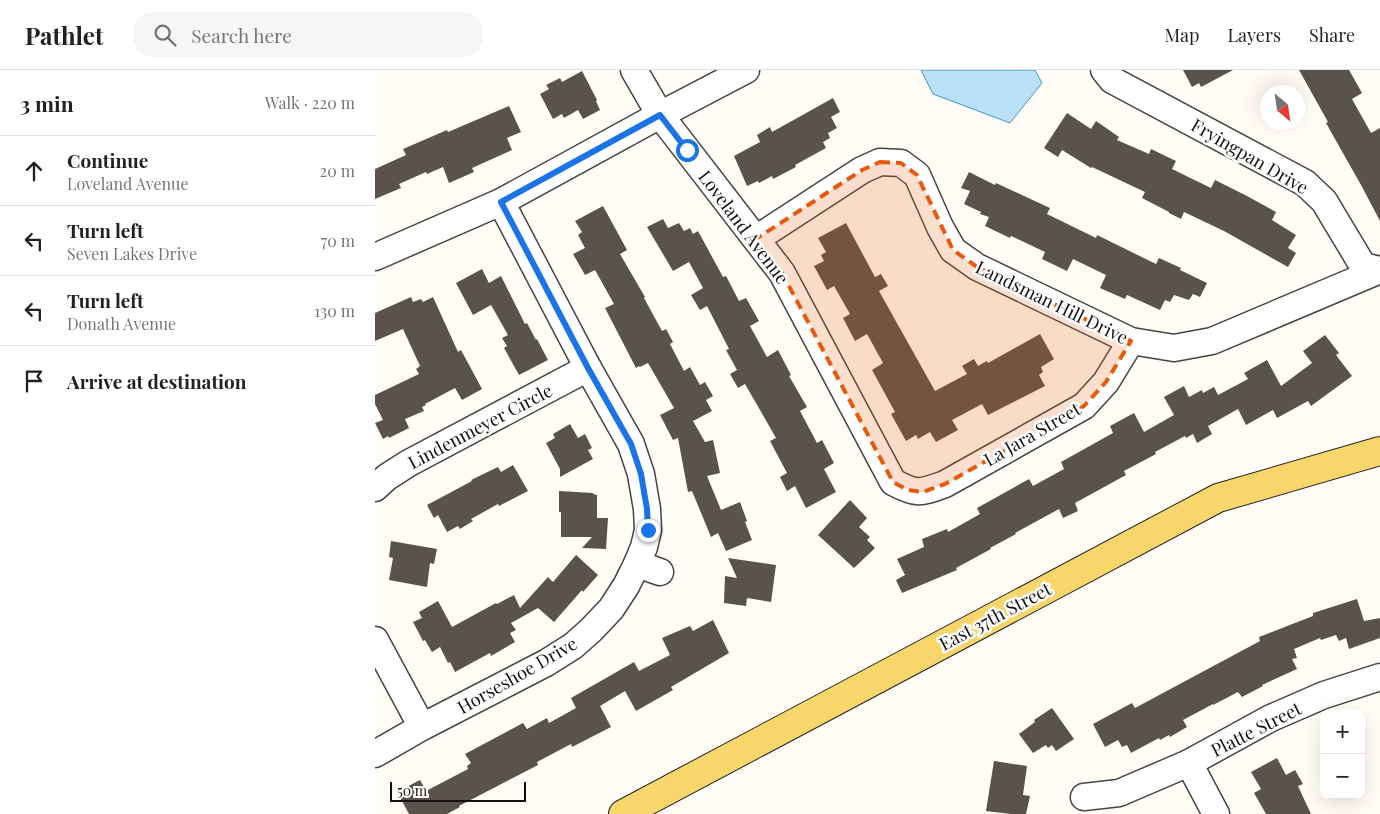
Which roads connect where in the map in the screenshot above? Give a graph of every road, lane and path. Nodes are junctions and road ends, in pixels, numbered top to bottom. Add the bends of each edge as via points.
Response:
1 (634, 70) edge
2 (746, 70) edge
3 (1104, 70) edge
4 (660, 115) junction
5 (501, 202) junction
6 (756, 239) junction
7 (375, 257) edge
8 (1377, 269) edge
9 (1131, 341) junction
10 (588, 368) junction
11 (1380, 451) edge
12 (375, 488) edge
13 (908, 490) joint
14 (375, 640) edge
15 (1380, 677) edge
16 (422, 727) junction
17 (375, 754) edge
18 (1189, 763) junction
19 (1084, 797) dead end
20 (623, 814) edge
21 (1217, 814) edge

1 - 4 street, Loveland Avenue
2 - 4 street
3 - 8 street, Fryingpan Drive via 1112,80 1305,183 1324,201 1363,266
4 - 5 street
4 - 6 street, Loveland Avenue
5 - 7 street
5 - 10 street, Horseshoe Drive
6 - 9 street, Landsman Hill Drive via 861,170 880,162 901,163 917,175 953,250 977,267
6 - 13 street, Loveland Avenue via 782,273 893,482
8 - 9 street, Landsman Hill Drive via 1212,341 1174,348
9 - 13 street, La Jara Street via 1106,382 1084,406 945,484 923,492
10 - 12 street, Lindenmeyer Circle via 409,463
10 - 16 street, Horseshoe Drive via 631,444 641,474 647,509 648,530 644,547 648,568 626,586 611,609 573,646
11 - 20 main road, East 37th Street via 1218,498
14 - 16 street
15 - 18 street, Platte Street via 1324,695 1271,718
16 - 17 street, Horseshoe Drive
18 - 19 street, Platte Street via 1119,793
18 - 21 street

